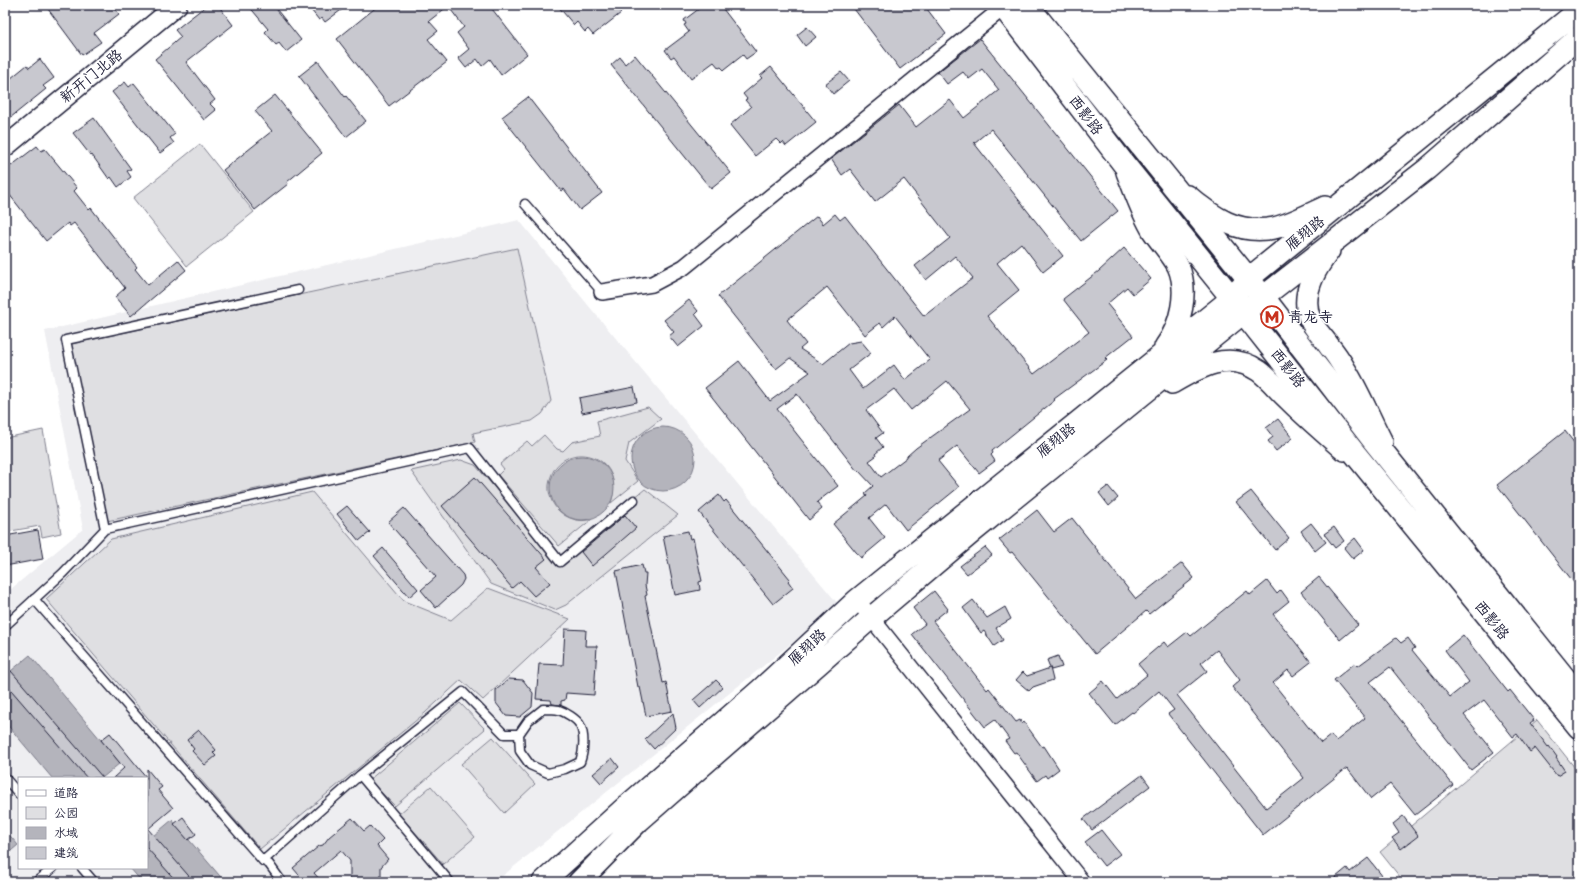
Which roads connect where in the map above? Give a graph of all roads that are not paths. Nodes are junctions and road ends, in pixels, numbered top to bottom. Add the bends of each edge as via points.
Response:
1 (177, 5) edge
2 (1027, 5) edge
3 (1003, 6) edge
4 (1579, 10) edge
5 (1579, 38) edge
6 (5, 147) edge
7 (1123, 163) junction
8 (1166, 176) junction
9 (1351, 196) junction
10 (525, 204) dead end
11 (1342, 235) junction
12 (1248, 279) junction
13 (298, 290) dead end
14 (602, 292) joint
15 (1263, 297) junction
16 (1238, 306) junction
17 (1157, 359) junction
18 (1117, 414) junction
19 (1393, 464) junction
20 (1375, 478) junction
21 (634, 500) dead end
22 (105, 529) junction
23 (34, 599) junction
24 (857, 600) junction
25 (871, 618) junction
26 (5, 626) edge
27 (1579, 696) edge
28 (1579, 727) edge
29 (519, 734) junction
30 (360, 775) junction
31 (5, 778) edge
32 (18, 793) edge
33 (263, 861) junction
34 (52, 869) edge
35 (83, 869) edge
36 (36, 882) edge
37 (94, 882) edge
38 (282, 882) edge
39 (450, 882) edge
40 (543, 882) edge
41 (579, 882) edge
42 (1082, 882) edge

1 - 6 street, 新开门北路
2 - 8 main road, 西影路
3 - 7 main road, 西影路
3 - 14 street via 684,267 652,284
4 - 9 main road, 雁翔路
5 - 11 main road, 雁翔路 via 1427,168
7 - 16 main road, 西影路
7 - 17 main road via 1153,231 1173,258 1182,277 1182,300 1177,327
8 - 9 main road via 1217,219 1256,229 1286,224
8 - 12 main road, 西影路
9 - 12 main road, 雁翔路
10 - 14 lane
11 - 15 main road, 雁翔路
11 - 19 main road via 1312,280 1307,295 1308,313 1314,326 1349,376
12 - 15 main road, 西影路
12 - 16 main road, 雁翔路
13 - 22 lane via 66,340
15 - 16 main road, 雁翔路
15 - 19 main road, 西影路
16 - 17 main road, 雁翔路
16 - 18 main road, 雁翔路
16 - 20 main road, 西影路
17 - 24 main road, 雁翔路
18 - 20 main road via 1200,368 1220,362 1241,362 1260,372
18 - 25 main road, 雁翔路
19 - 27 main road, 西影路
20 - 28 main road, 西影路
21 - 22 lane via 560,562 470,448
22 - 23 lane
23 - 26 lane
23 - 33 lane
24 - 25 street
24 - 40 main road, 雁翔路 via 760,690
25 - 41 main road, 雁翔路 via 639,821
25 - 42 street
29 - 29 lane via 520,751 530,765 548,773 580,762 583,753 579,724 559,710 543,709 528,720
29 - 30 lane via 504,734 463,692
30 - 33 lane
30 - 39 lane
31 - 32 lane
33 - 38 lane via 269,864
34 - 36 lane
35 - 37 lane

